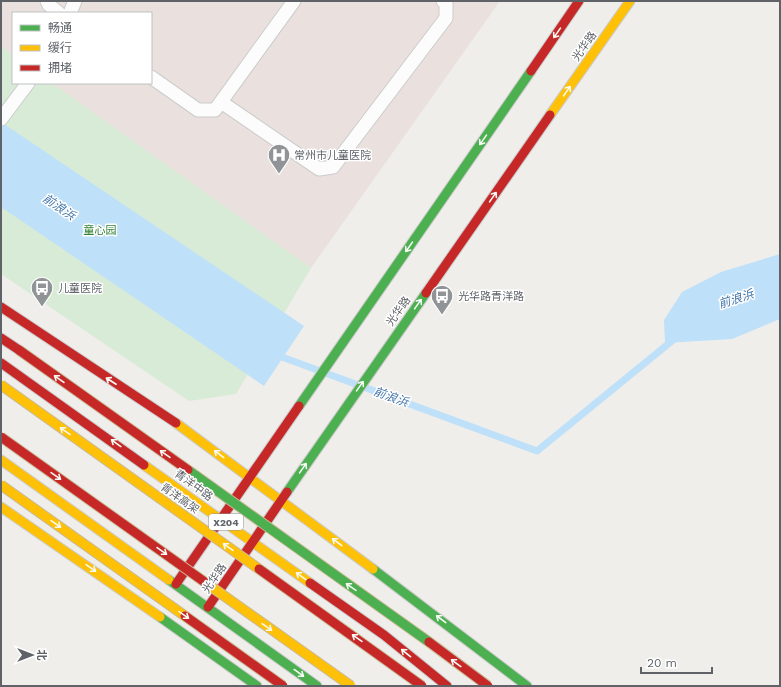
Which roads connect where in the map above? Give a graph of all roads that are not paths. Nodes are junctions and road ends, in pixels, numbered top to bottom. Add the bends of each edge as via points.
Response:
1 (47, 1) edge
2 (75, 1) edge
3 (294, 1) edge
4 (444, 1) edge
5 (579, 1) edge
6 (630, 1) edge
7 (58, 12) edge
8 (70, 12) edge
9 (152, 78) edge
10 (27, 84) edge
11 (221, 102) junction
12 (3, 117) edge
13 (1, 307) edge
14 (1, 338) edge
15 (1, 363) edge
16 (1, 385) edge
17 (1, 437) edge
18 (1, 460) edge
19 (250, 478) junction
20 (1, 485) edge
21 (281, 500) junction
22 (1, 507) edge
23 (221, 519) junction
24 (253, 541) junction
25 (172, 590) junction
26 (204, 613) junction
27 (156, 614) junction
28 (188, 636) junction
29 (257, 686) edge
30 (283, 686) edge
31 (317, 686) edge
32 (351, 686) edge
33 (422, 686) edge
34 (448, 686) edge
35 (488, 686) edge
36 (527, 686) edge

1 - 7 lane
2 - 8 lane
3 - 11 lane
4 - 11 lane via 446,18 333,167 319,168
5 -> 19 main road
21 -> 6 main road, 光华路
9 - 11 lane via 198,110 215,110
10 - 12 lane
19 -> 13 main road via 182,427
35 -> 14 main road, bridge
23 -> 15 main road, 青洋中路 / X204
33 -> 16 main road, 青洋高架, bridge
17 -> 32 main road, bridge
18 - 25 main road
19 - 21 main road
19 - 23 main road
20 -> 30 main road, bridge
21 - 24 main road, 光华路
36 -> 21 main road
22 -> 27 main road
23 - 24 main road, 青洋中路 / X204
23 - 25 main road
24 - 26 main road, 光华路
34 -> 24 main road, 青洋中路 / X204 via 384,635
25 - 26 main road
25 - 27 main road
26 - 28 main road, 光华路
26 -> 31 main road
27 - 28 main road
28 - 29 main road

